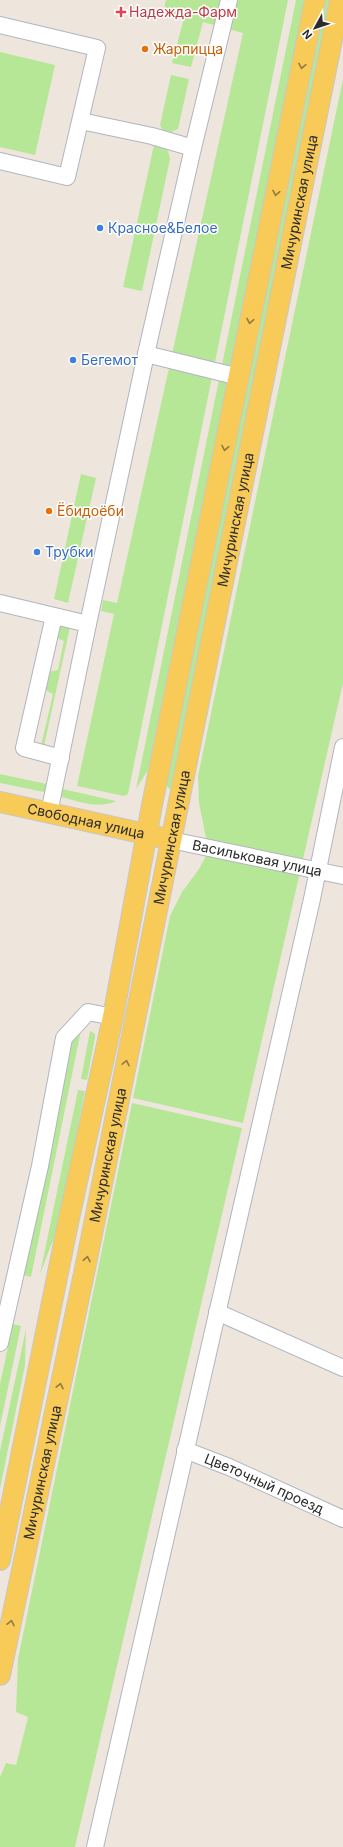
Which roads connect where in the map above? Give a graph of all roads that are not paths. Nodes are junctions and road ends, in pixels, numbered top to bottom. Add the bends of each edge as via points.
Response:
1 (228, 0) edge
2 (315, 0) edge
3 (340, 0) edge
4 (0, 25) edge
5 (81, 121) junction
6 (193, 148) junction
7 (0, 161) edge
8 (146, 354) junction
9 (239, 377) junction
10 (0, 602) edge
11 (54, 616) junction
12 (88, 624) junction
13 (343, 747) edge
14 (61, 758) junction
15 (0, 802) edge
16 (49, 813) junction
17 (147, 835) junction
18 (171, 840) junction
19 (318, 870) junction
20 (343, 876) edge
21 (113, 1017) junction
22 (217, 1312) junction
23 (0, 1343) edge
24 (343, 1368) edge
25 (185, 1450) junction
26 (343, 1519) edge
27 (0, 1560) edge
28 (0, 1675) edge
29 (95, 1847) edge

1 - 6 street
2 -> 9 main road, Мичуринская улица
3 - 18 main road, Мичуринская улица
4 - 5 street via 98,48
5 - 6 street via 152,136
5 - 7 street via 67,177
6 - 8 street
8 - 9 street
8 - 12 street
9 -> 17 main road, Мичуринская улица
10 - 11 street
11 - 12 street
11 - 14 street via 24,748
12 - 14 street
13 - 19 street
14 - 16 street
15 - 16 main road, Свободная улица
16 - 17 main road, Свободная улица
17 - 18 main road, Свободная улица
17 - 21 main road, Мичуринская улица
18 - 19 street, Васильковая улица
28 -> 18 main road, Мичуринская улица
19 - 20 street, Васильковая улица
19 - 22 street
21 - 23 street via 88,1012 64,1038 40,1166
21 - 27 main road, Мичуринская улица via 68,1223
22 - 24 street
22 - 25 street
25 - 26 street, Цветочный проезд
25 - 29 street

